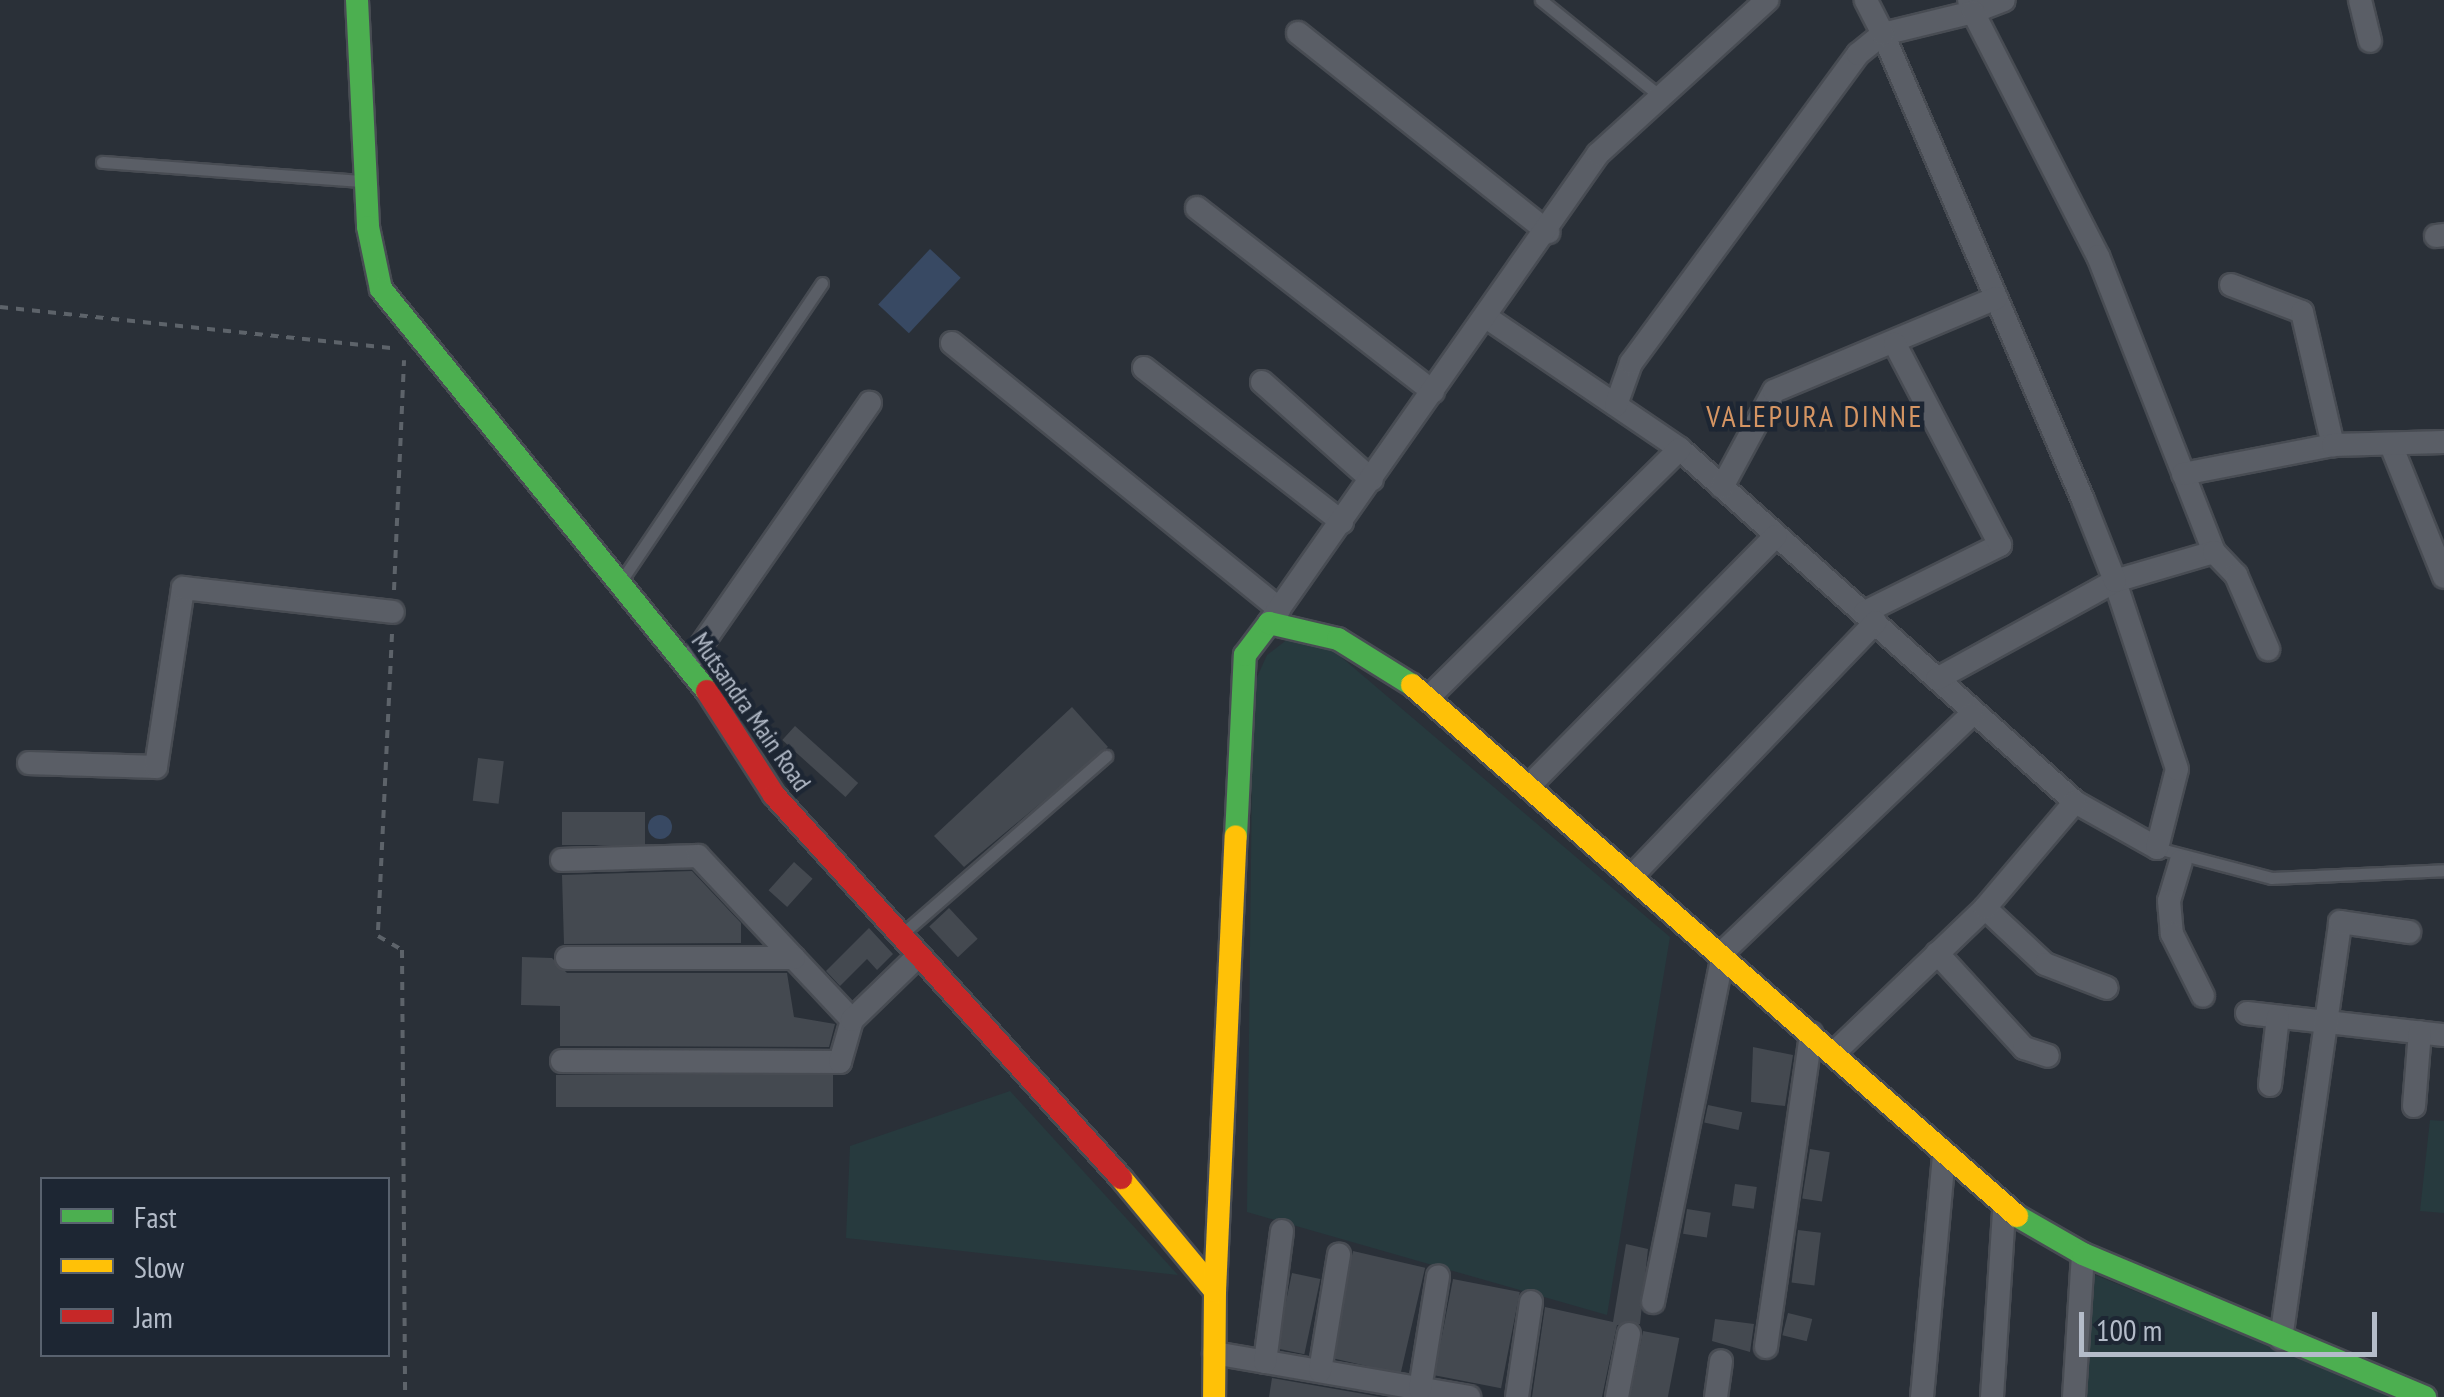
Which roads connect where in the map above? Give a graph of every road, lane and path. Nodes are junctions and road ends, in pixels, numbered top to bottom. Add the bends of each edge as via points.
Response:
1 (356, 0) edge
2 (1541, 0) edge
3 (1767, 0) edge
4 (1866, 0) edge
5 (2004, 0) edge
6 (2360, 0) edge
7 (1971, 6) edge
8 (1298, 33) dead end
9 (1883, 34) junction
10 (2370, 41) dead end
11 (1662, 98) junction
12 (102, 162) dead end
13 (365, 181) junction
14 (1197, 208) dead end
15 (1548, 232) junction
16 (822, 283) dead end
17 (2231, 285) dead end
18 (1996, 298) junction
19 (0, 308) edge
20 (1486, 317) junction
21 (952, 343) dead end
22 (1895, 344) junction
23 (1144, 368) dead end
24 (1262, 382) dead end
25 (1434, 392) junction
26 (870, 403) dead end
27 (1616, 405) junction
28 (2444, 442) edge
29 (2333, 445) junction
30 (2390, 446) junction
31 (1680, 449) junction
32 (2184, 474) junction
33 (1372, 480) junction
34 (1722, 486) junction
35 (1342, 522) junction
36 (1776, 536) junction
37 (2214, 552) junction
38 (2444, 576) edge
39 (2114, 581) junction
40 (616, 588) junction
41 (392, 612) junction
42 (1274, 616) junction
43 (1870, 617) junction
44 (2268, 649) dead end
45 (689, 663) junction
46 (1937, 679) junction
47 (1430, 696) junction
48 (1972, 714) junction
49 (1106, 756) dead end
50 (29, 764) dead end
51 (1532, 783) junction
52 (2075, 802) junction
53 (2157, 848) junction
54 (562, 860) dead end
55 (2181, 861) junction
56 (2444, 870) edge
57 (1634, 874) junction
58 (1985, 908) junction
59 (2409, 932) dead end
60 (900, 937) junction
61 (1724, 951) junction
62 (1937, 954) junction
63 (918, 957) junction
64 (568, 958) dead end
65 (794, 958) junction
66 (2106, 988) dead end
67 (2203, 996) dead end
68 (2247, 1013) dead end
69 (2278, 1016) junction
70 (852, 1020) junction
71 (2327, 1022) junction
72 (2420, 1032) junction
73 (1811, 1033) junction
74 (2444, 1035) edge
75 (1834, 1052) junction
76 (2048, 1056) dead end
77 (562, 1061) dead end
78 (2270, 1085) dead end
79 (2414, 1106) dead end
80 (1944, 1154) junction
81 (2004, 1209) junction
82 (1282, 1231) dead end
83 (2083, 1254) junction
84 (1339, 1255) dead end
85 (1438, 1276) dead end
86 (1214, 1291) junction
87 (1531, 1302) dead end
88 (1652, 1302) dead end
89 (1628, 1334) dead end
90 (2282, 1339) junction
91 (1766, 1347) dead end
92 (1214, 1353) junction
93 (1265, 1362) junction
94 (1721, 1362) dead end
95 (1320, 1371) junction
96 (1420, 1388) junction
97 (405, 1397) edge
98 (1214, 1397) edge
99 (1469, 1397) edge
100 (1517, 1397) edge
101 (1617, 1397) edge
102 (1716, 1397) edge
103 (1922, 1397) edge
104 (1992, 1397) edge
105 (2074, 1397) edge
106 (2426, 1397) edge

1 - 13 street, Mutsandra Main Road
2 - 11 lane
3 - 11 street
4 - 9 street
5 - 7 street
6 - 10 street
7 - 9 street
7 - 32 street via 2098,256
8 - 15 street
9 - 18 street
9 - 27 street via 1858,54 1631,363
11 - 15 street via 1598,154
12 - 13 lane
13 - 40 street, Mutsandra Main Road via 382,290
14 - 25 street
15 - 20 street
16 - 40 lane
17 - 29 street via 2302,312
18 - 22 street
18 - 39 street
19 - 41 path via 405,349
20 - 25 street
20 - 27 street
21 - 42 street
22 - 34 street via 1774,391
22 - 43 street via 2000,545
23 - 35 street
24 - 33 street
25 - 33 street
26 - 45 street
27 - 31 street
28 - 30 street
29 - 30 street
29 - 32 street
30 - 38 street
31 - 34 street
31 - 47 street
32 - 37 street
33 - 35 street
34 - 36 street
35 - 42 street
36 - 43 street
36 - 51 street
37 - 39 street
37 - 44 street via 2236,575
39 - 46 street
39 - 53 street via 2177,769
40 - 45 street, Mutsandra Main Road
41 - 50 street via 184,588 156,767
41 - 97 path via 378,936 402,950
42 - 47 street via 1338,639
42 - 86 street via 1244,655
43 - 46 street
43 - 57 street
45 - 60 street, Mutsandra Main Road via 774,795
46 - 48 street
47 - 51 street
48 - 52 street
48 - 61 street
49 - 60 lane
51 - 57 street
52 - 53 street
52 - 58 street
53 - 55 lane
54 - 65 street via 698,856
55 - 56 lane via 2220,860 2271,878
55 - 67 street via 2169,901 2172,934
57 - 61 street
58 - 62 street
58 - 66 street via 2045,964
59 - 71 street via 2340,922
60 - 63 street, Mutsandra Main Road
61 - 73 street
61 - 88 street
62 - 75 street
62 - 76 street via 2024,1048
63 - 70 street
63 - 86 street, Mutsandra Main Road
64 - 65 street
65 - 70 street
68 - 69 street
69 - 71 street
69 - 78 street
70 - 77 street via 840,1062
71 - 72 street
71 - 90 street
72 - 74 street
72 - 79 street
73 - 75 street
73 - 91 street
75 - 80 street
80 - 81 street
80 - 103 street
81 - 83 street
81 - 104 street
82 - 93 street
83 - 90 street
83 - 105 street
84 - 95 street
85 - 96 street
86 - 92 street
87 - 100 street
89 - 101 street
90 - 106 street
92 - 93 street
92 - 98 street
93 - 95 street
94 - 102 street
95 - 96 street
96 - 99 street

